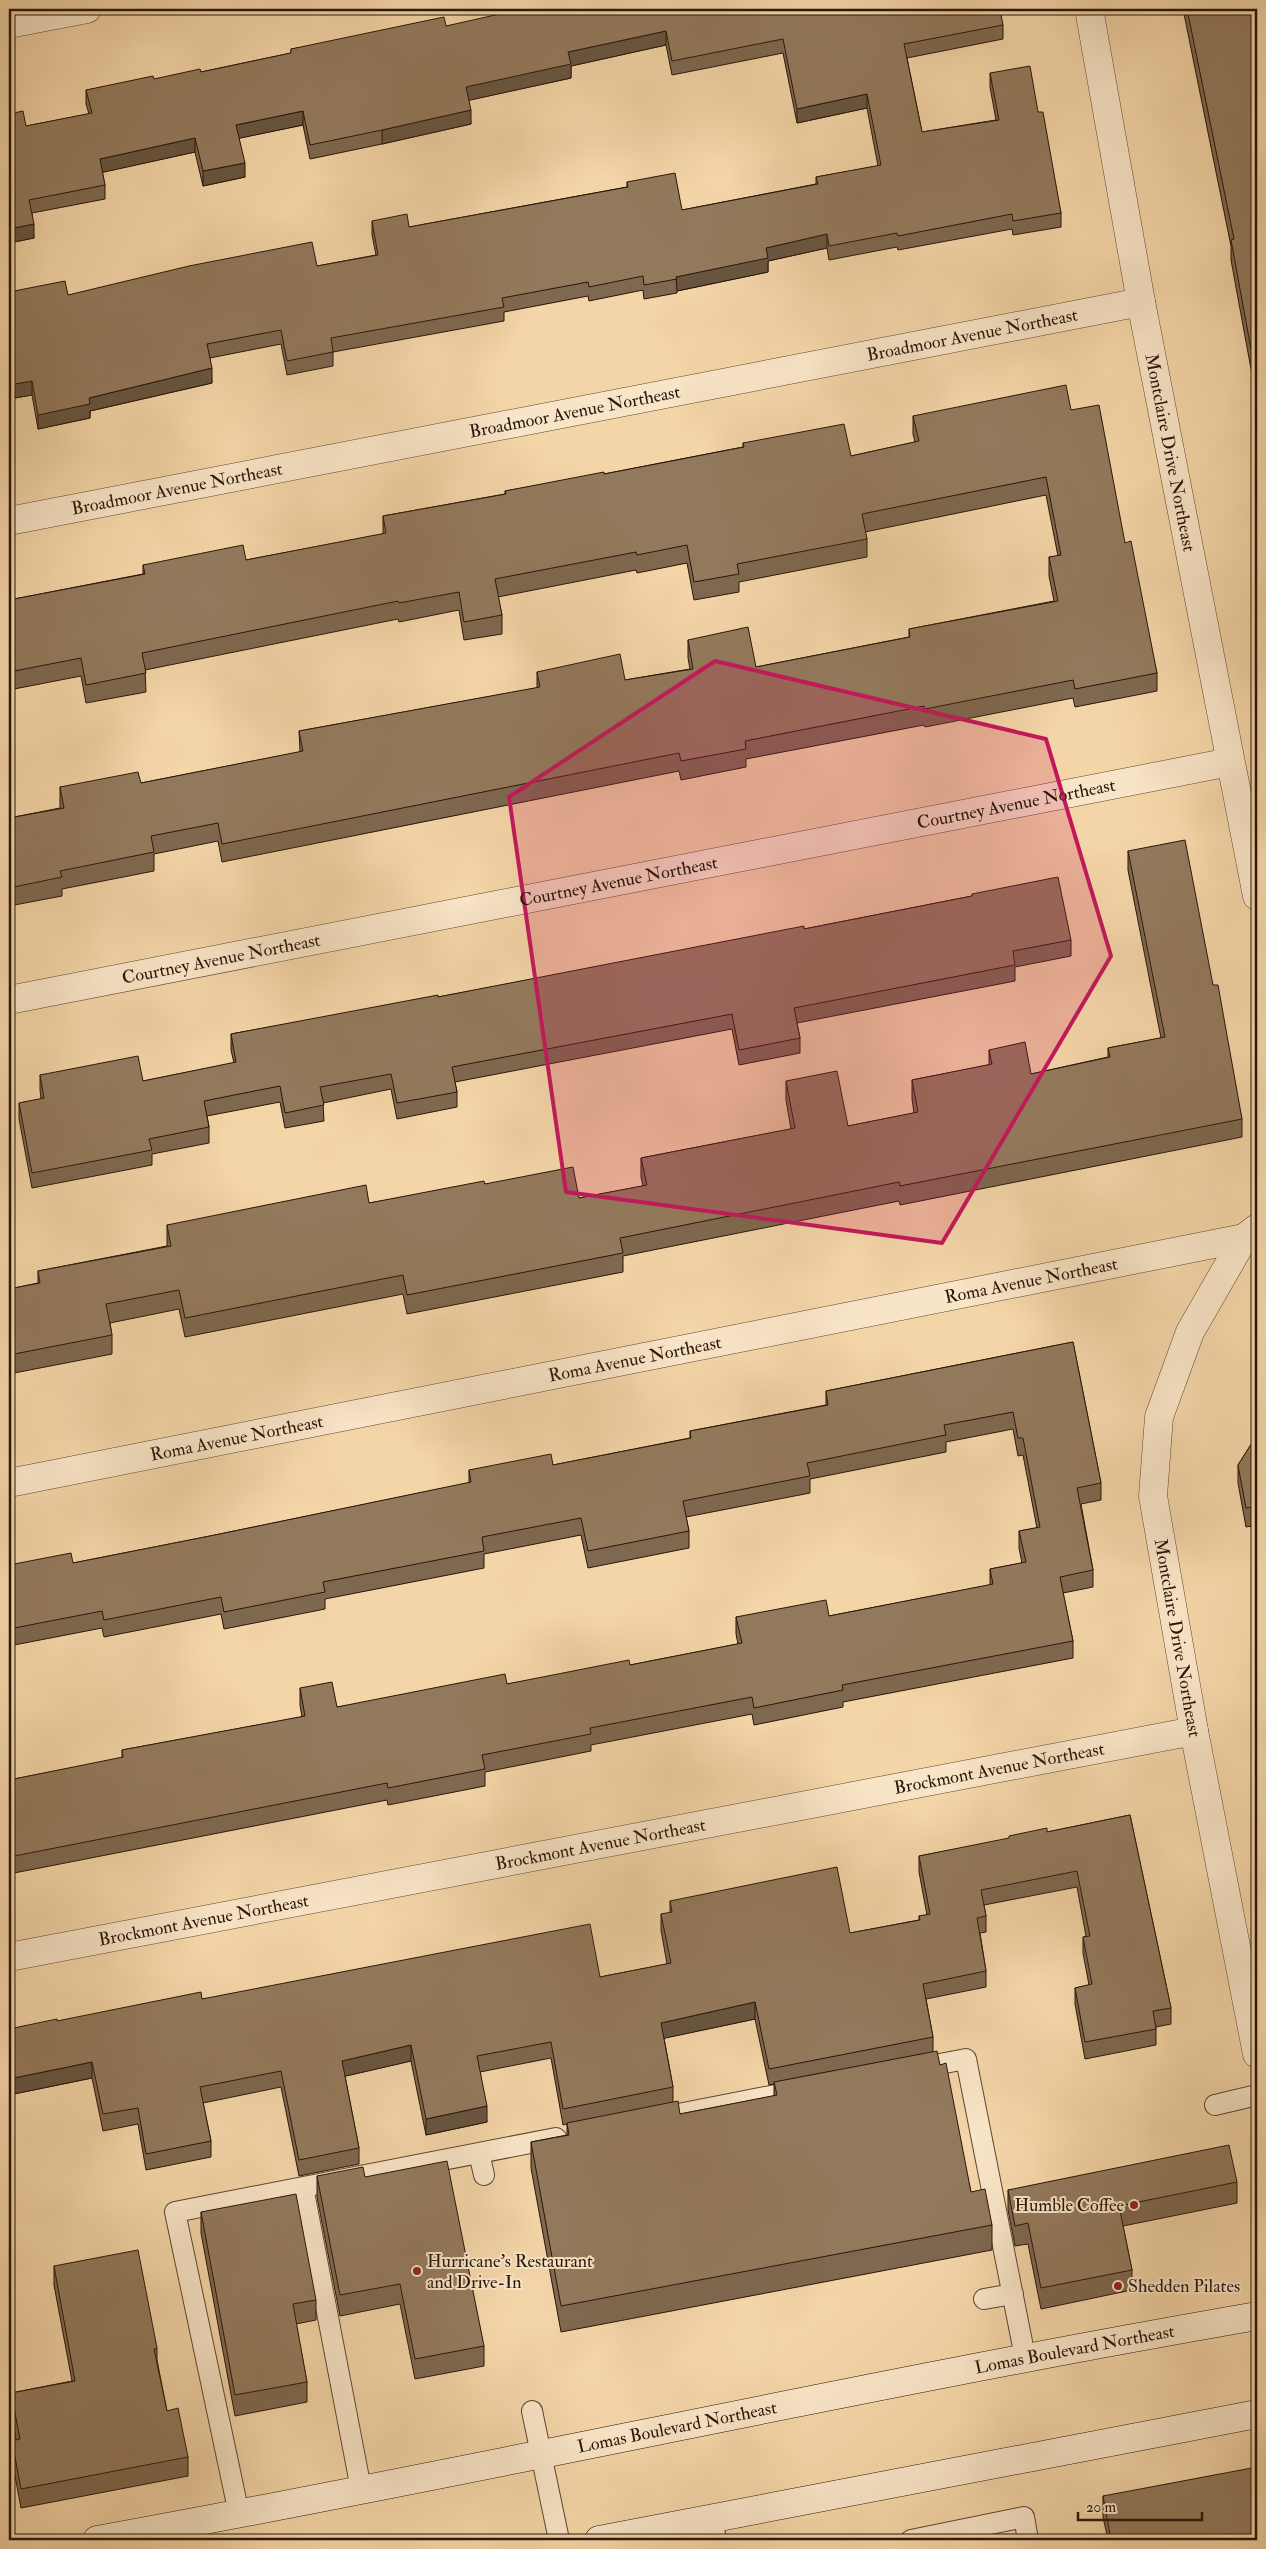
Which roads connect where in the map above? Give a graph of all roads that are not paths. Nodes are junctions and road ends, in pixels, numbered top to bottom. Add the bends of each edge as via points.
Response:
1 (87, 9) edge
2 (1089, 9) edge
3 (12, 18) edge
4 (1141, 302) junction
5 (9, 521) edge
6 (1230, 762) junction
7 (1257, 896) edge
8 (9, 1000) edge
9 (1251, 1233) edge
10 (9, 1483) edge
11 (1194, 1732) junction
12 (9, 1957) edge
13 (1257, 2054) edge
14 (898, 2072) edge
15 (820, 2087) edge
16 (1257, 2095) edge
17 (1215, 2105) dead end
18 (645, 2121) edge
19 (577, 2134) edge
20 (479, 2152) junction
21 (484, 2176) dead end
22 (304, 2187) junction
23 (1013, 2294) junction
24 (984, 2299) dead end
25 (1257, 2316) edge
26 (1025, 2357) junction
27 (532, 2411) dead end
28 (1257, 2414) edge
29 (542, 2455) junction
30 (361, 2488) junction
31 (239, 2514) junction
32 (714, 2529) edge
33 (97, 2540) edge
34 (559, 2540) edge
35 (599, 2540) edge
36 (911, 2540) edge
37 (1028, 2540) edge

1 - 3 street
2 - 4 street, Montclaire Drive Northeast
4 - 5 street, Broadmoor Avenue Northeast
4 - 6 street, Montclaire Drive Northeast
6 - 7 street, Montclaire Drive Northeast
6 - 8 street, Courtney Avenue Northeast
9 - 10 street, Roma Avenue Northeast
9 - 11 street, Montclaire Drive Northeast via 1190,1332 1159,1417 1153,1496
11 - 12 street, Brockmont Avenue Northeast
11 - 13 street, Montclaire Drive Northeast
14 - 23 lane via 966,2059
15 - 18 lane
16 - 17 lane
19 - 20 lane
20 - 21 lane
20 - 22 lane
22 - 30 lane
22 - 31 lane via 175,2212
23 - 24 lane
23 - 26 lane
25 - 26 street, Lomas Boulevard Northeast
26 - 29 street, Lomas Boulevard Northeast
27 - 29 lane
28 - 32 street
29 - 30 street, Lomas Boulevard Northeast
29 - 34 lane
30 - 31 street, Lomas Boulevard Northeast
31 - 33 street, Lomas Boulevard Northeast
32 - 35 street
36 - 37 lane via 1024,2517

